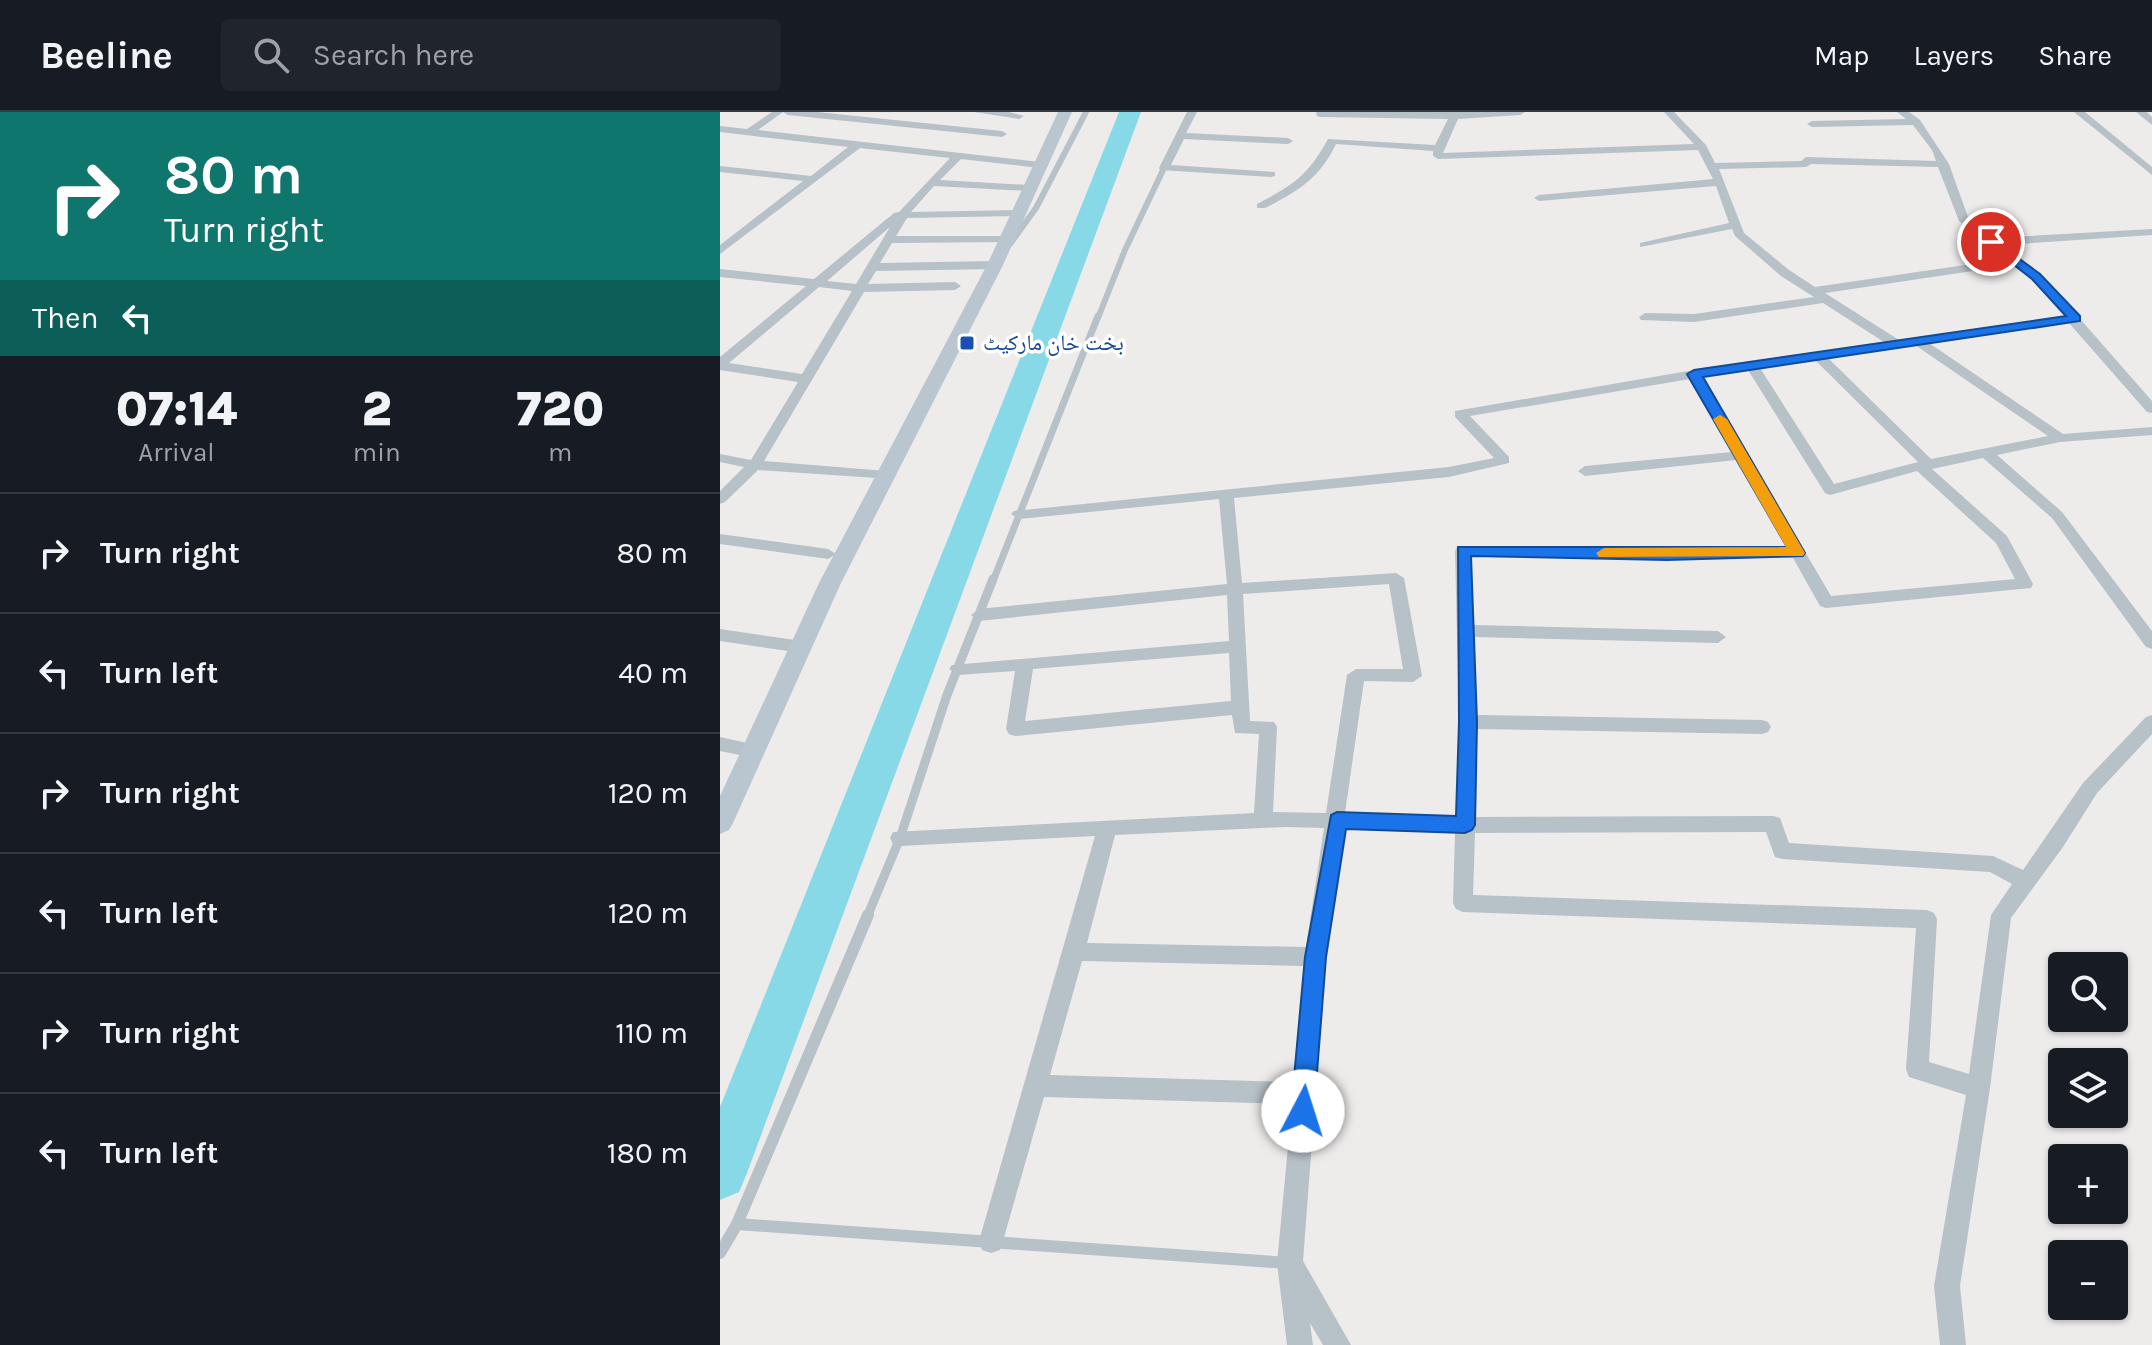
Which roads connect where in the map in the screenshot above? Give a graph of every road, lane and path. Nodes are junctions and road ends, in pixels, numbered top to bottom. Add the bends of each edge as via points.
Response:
1 (778, 112) edge
2 (788, 112) edge
3 (948, 112) edge
4 (979, 112) edge
5 (1065, 112) edge
6 (1086, 112) edge
7 (1192, 112) edge
8 (1520, 112) edge
9 (1669, 112) edge
10 (1902, 112) edge
11 (2079, 112) edge
12 (2141, 112) edge
13 (1320, 114) dead end
14 (1455, 114) edge
15 (1019, 116) dead end
16 (1916, 122) junction
17 (2152, 122) edge
18 (1812, 124) dead end
19 (720, 129) edge
20 (749, 132) junction
21 (1002, 134) dead end
22 (1181, 136) junction
23 (916, 138) junction
24 (1288, 141) dead end
25 (858, 144) junction
26 (1702, 147) junction
27 (1438, 148) junction
28 (959, 155) junction
29 (1944, 164) junction
30 (1040, 165) junction
31 (1712, 166) junction
32 (1164, 168) junction
33 (720, 169) edge
34 (2152, 172) edge
35 (1271, 174) dead end
36 (813, 179) junction
37 (1720, 182) junction
38 (931, 183) junction
39 (1029, 188) junction
40 (1539, 198) dead end
41 (1261, 206) dead end
42 (906, 210) junction
43 (1018, 213) junction
44 (1736, 225) junction
45 (2152, 232) edge
46 (1006, 239) junction
47 (889, 240) junction
48 (1991, 242) junction
49 (1644, 245) dead end
50 (720, 251) edge
51 (2014, 261) junction
52 (995, 265) junction
53 (873, 267) junction
54 (720, 273) edge
55 (816, 284) junction
56 (955, 286) dead end
57 (860, 288) junction
58 (1813, 291) junction
59 (1825, 299) junction
60 (1645, 317) dead end
61 (2076, 318) junction
62 (1917, 341) junction
63 (1896, 344) junction
64 (1818, 356) junction
65 (720, 365) edge
66 (1752, 366) junction
67 (1694, 374) junction
68 (806, 379) junction
69 (2152, 409) edge
70 (2152, 431) edge
71 (2060, 438) junction
72 (1987, 454) junction
73 (1741, 455) junction
74 (720, 458) edge
75 (755, 465) junction
76 (1924, 466) junction
77 (1585, 471) dead end
78 (886, 476) junction
79 (1226, 495) junction
80 (720, 499) edge
81 (1019, 514) junction
82 (720, 539) edge
83 (1797, 553) junction
84 (828, 554) dead end
85 (1235, 589) junction
86 (979, 615) junction
87 (1466, 631) junction
88 (720, 635) edge
89 (1718, 637) dead end
90 (2152, 643) edge
91 (1238, 646) junction
92 (802, 647) junction
93 (1025, 663) junction
94 (958, 669) junction
95 (1241, 707) junction
96 (1468, 722) junction
97 (2152, 722) edge
98 (1762, 727) dead end
99 (720, 744) edge
100 (755, 751) junction
101 (1263, 820) junction
102 (1337, 820) junction
103 (720, 823) edge
104 (1465, 825) junction
105 (1107, 829) junction
106 (900, 838) junction
107 (2025, 881) junction
108 (1077, 952) junction
109 (1315, 957) junction
110 (1034, 1086) junction
111 (1979, 1088) junction
112 (1304, 1093) junction
113 (737, 1224) junction
114 (991, 1241) junction
115 (720, 1253) edge
116 (1290, 1263) junction
117 (1300, 1345) edge
118 (1338, 1345) edge
119 (1953, 1345) edge

1 - 20 street
2 - 23 street
3 - 23 street
4 - 15 street
5 - 30 street
6 - 52 lane via 1036,208
7 - 22 street
8 - 14 street
9 - 26 street
10 - 16 street
11 - 34 street
12 - 17 street
13 - 14 street
14 - 27 street
16 - 18 street
16 - 29 street
19 - 20 street
20 - 25 street
21 - 23 street
22 - 24 street
22 - 32 street
23 - 25 street
23 - 28 street
25 - 36 street
26 - 27 street via 1438,156
26 - 31 street
27 - 41 street via 1332,141 1323,162 1303,185
28 - 30 street
28 - 38 street
29 - 31 street via 1806,160
29 - 48 street via 1963,219
30 - 39 street
31 - 37 street
32 - 35 street
32 - 81 lane via 1125,250
33 - 36 street
36 - 50 street
37 - 40 street
37 - 44 street
38 - 39 street
38 - 42 street
39 - 43 street
42 - 43 street
42 - 47 street
42 - 55 street
43 - 46 street
44 - 49 street
44 - 58 street via 1739,234
45 - 48 street
46 - 47 street
46 - 52 street
47 - 53 street
48 - 51 street
51 - 58 street
51 - 61 street
52 - 53 street
52 - 78 street
53 - 57 street
54 - 55 street
55 - 57 street
55 - 65 street
56 - 57 street
57 - 68 street
58 - 59 street
59 - 60 street via 1694,318
59 - 63 street
61 - 62 street
61 - 69 street
62 - 63 street
62 - 71 street
63 - 64 street
64 - 66 street
64 - 76 street
65 - 68 street
66 - 67 street
66 - 76 street via 1830,490
67 - 73 street
67 - 79 street via 1460,414 1504,460 1449,472
68 - 75 street
70 - 71 street
71 - 72 street
72 - 76 street
72 - 90 street via 2057,515
73 - 77 street
73 - 83 street
74 - 75 street
75 - 78 street
75 - 80 street
76 - 83 street via 2002,540 2025,584 1826,602
78 - 92 street
79 - 81 street
79 - 85 street
81 - 86 lane
82 - 84 street
83 - 87 street via 1463,551
85 - 86 street
85 - 91 street
85 - 102 street via 1396,578 1413,676 1356,675
86 - 94 lane
87 - 89 street
87 - 96 street
88 - 92 street
91 - 93 street
91 - 95 street
92 - 100 street
93 - 94 street
93 - 95 street via 1015,729
94 - 106 lane
95 - 101 street via 1241,728 1268,727
96 - 98 street
96 - 104 street
97 - 107 street via 2090,788
99 - 100 street
100 - 103 street
101 - 102 street
101 - 105 street
102 - 104 street
102 - 109 street
104 - 107 street via 1773,824 1782,851 1993,864
104 - 111 street via 1463,903 1927,919 1917,1069
105 - 106 street
105 - 108 street
106 - 113 lane
107 - 111 street via 2001,915
108 - 109 street
108 - 110 street
109 - 112 street
110 - 112 street
110 - 114 street
111 - 119 street via 1947,1286
112 - 116 street
113 - 114 lane
113 - 115 lane
114 - 116 lane
116 - 117 street
116 - 118 street

